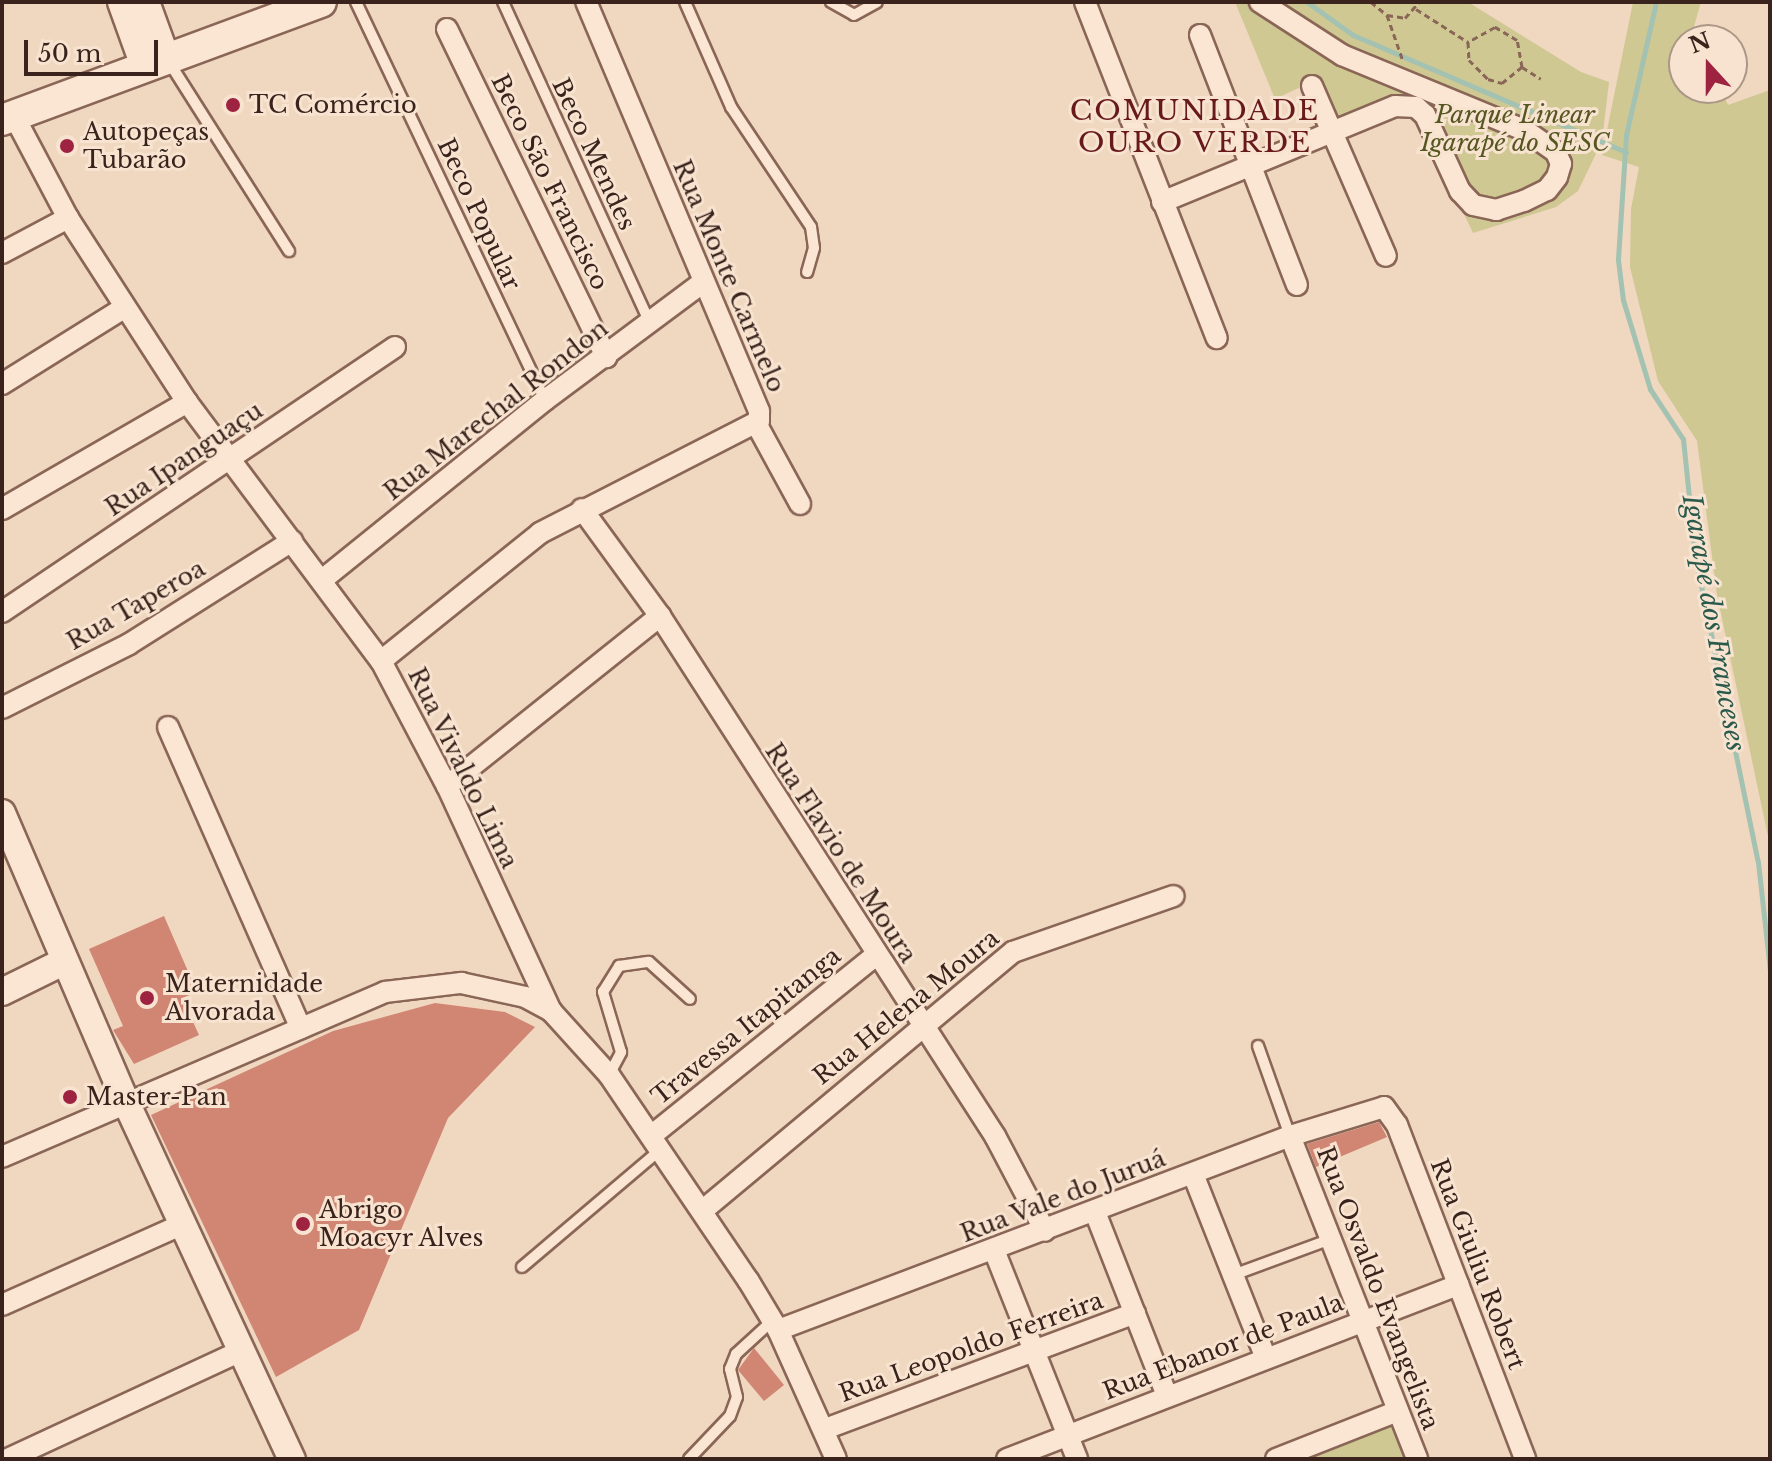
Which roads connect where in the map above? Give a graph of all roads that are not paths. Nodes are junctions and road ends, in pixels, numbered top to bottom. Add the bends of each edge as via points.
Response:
1 (121, 2) edge
2 (146, 2) edge
3 (321, 2) edge
4 (356, 2) edge
5 (503, 2) edge
6 (586, 2) edge
7 (685, 2) edge
8 (831, 2) edge
9 (877, 2) edge
10 (1085, 2) edge
11 (1260, 2) edge
12 (447, 29) dead end
13 (1200, 35) dead end
14 (155, 62) junction
15 (1405, 82) junction
16 (1312, 86) dead end
17 (1395, 106) junction
18 (8, 118) edge
19 (1333, 132) junction
20 (1250, 168) junction
21 (1162, 202) junction
22 (68, 218) junction
23 (289, 251) dead end
24 (2, 253) edge
25 (1386, 256) dead end
26 (807, 272) dead end
27 (702, 283) junction
28 (1297, 285) dead end
29 (125, 307) junction
30 (650, 323) junction
31 (1217, 338) dead end
32 (395, 347) dead end
33 (606, 357) junction
34 (2, 384) edge
35 (545, 400) junction
36 (187, 402) junction
37 (757, 425) junction
38 (231, 459) junction
39 (800, 504) dead end
40 (2, 509) edge
41 (582, 509) junction
42 (292, 541) junction
43 (322, 580) junction
44 (2, 612) edge
45 (660, 616) junction
46 (381, 661) junction
47 (2, 708) edge
48 (168, 727) dead end
49 (447, 786) junction
50 (5, 831) edge
51 (1174, 896) dead end
52 (875, 956) junction
53 (63, 962) junction
54 (2, 992) edge
55 (690, 999) dead end
56 (551, 1011) junction
57 (921, 1024) junction
58 (301, 1028) junction
59 (1258, 1046) dead end
60 (609, 1075) junction
61 (126, 1102) junction
62 (1366, 1110) joint
63 (1290, 1136) junction
64 (655, 1143) junction
65 (2, 1157) edge
66 (1193, 1174) junction
67 (702, 1211) junction
68 (1095, 1212) junction
69 (181, 1225) junction
70 (1045, 1231) junction
71 (1331, 1239) junction
72 (994, 1250) junction
73 (522, 1267) dead end
74 (1233, 1275) junction
75 (1459, 1285) junction
76 (2, 1305) edge
77 (1135, 1313) junction
78 (1363, 1320) junction
79 (775, 1326) junction
80 (241, 1351) junction
81 (1036, 1352) junction
82 (1266, 1358) junction
83 (1167, 1396) junction
84 (1398, 1411) junction
85 (825, 1429) junction
86 (1068, 1436) junction
87 (1298, 1455) edge
88 (8, 1459) edge
89 (292, 1459) edge
90 (689, 1459) edge
91 (836, 1459) edge
92 (1007, 1459) edge
93 (1077, 1459) edge
94 (1276, 1459) edge
95 (1417, 1459) edge
96 (1524, 1459) edge

1 - 14 street
2 - 14 street
3 - 14 main road
4 - 35 lane, Beco Popular
5 - 30 lane, Beco Mendes
6 - 27 street, Rua Monte Carmelo
7 - 26 lane via 731,107 811,227 814,248
8 - 9 lane via 854,15
10 - 21 street
11 - 15 street via 1342,55
12 - 33 street, Beco São Francisco
13 - 20 street
14 - 18 main road
14 - 23 lane
15 - 17 street
15 - 17 street via 1524,130 1556,152 1561,164 1557,177 1547,190 1524,201 1496,210 1473,205 1460,191 1425,115 1416,107
16 - 19 street
17 - 19 street
18 - 22 street, Rua Vivaldo Lima
19 - 20 street
19 - 25 street
20 - 21 street
20 - 28 street
21 - 31 street
22 - 24 street
22 - 29 street, Rua Vivaldo Lima
27 - 30 street, Rua Marechal Rondon
27 - 37 street, Rua Monte Carmelo via 759,411
29 - 34 street
29 - 36 street, Rua Vivaldo Lima
30 - 33 street, Rua Marechal Rondon
32 - 38 street, Rua Ipanguaçu
33 - 35 street, Rua Marechal Rondon
35 - 43 street, Rua Marechal Rondon
36 - 38 street, Rua Vivaldo Lima
36 - 40 street
37 - 39 street
37 - 41 street, Rua Monte Carmelo
38 - 42 street, Rua Vivaldo Lima
38 - 44 street, Rua Ipanguaçu
41 - 45 street, Rua Flavio de Moura
41 - 46 street, Rua Monte Carmelo via 540,533
42 - 43 street, Rua Vivaldo Lima
42 - 47 street, Rua Taperoa via 129,644
43 - 46 street, Rua Vivaldo Lima
45 - 49 street
45 - 52 street, Rua Flavio de Moura
46 - 49 street, Rua Vivaldo Lima
48 - 58 street
49 - 56 street, Rua Vivaldo Lima
50 - 53 street
51 - 57 street, Rua Helena Moura via 1013,952
52 - 57 street, Rua Flavio de Moura
52 - 64 street, Travessa Itapitanga
53 - 54 street
53 - 61 street
55 - 60 lane via 649,962 619,966 603,992 621,1052
56 - 58 street via 498,989 424,984 385,992
56 - 60 street, Rua Vivaldo Lima
57 - 67 street, Rua Helena Moura
57 - 70 street, Rua Flavio de Moura via 995,1136
58 - 61 street
59 - 63 lane
60 - 64 street, Rua Vivaldo Lima
61 - 65 street
61 - 69 street
62 - 63 street, Rua Vale do Juruá
62 - 75 street, Rua Giuliu Robert via 1384,1107 1397,1125
63 - 66 street, Rua Vale do Juruá
63 - 71 street, Rua Osvaldo Evangelista
64 - 67 street, Rua Vivaldo Lima
64 - 73 lane
66 - 68 street, Rua Vale do Juruá
66 - 74 street
67 - 79 street, Rua Vivaldo Lima
68 - 70 street, Rua Vale do Juruá
68 - 77 street
69 - 76 street
69 - 80 street
70 - 72 street, Rua Vale do Juruá
71 - 74 lane
71 - 78 street, Rua Osvaldo Evangelista
72 - 79 street, Rua Vale do Juruá
72 - 81 street
74 - 82 street
75 - 78 street, Rua Ebanor de Paula
75 - 96 street, Rua Giuliu Robert
77 - 81 street, Rua Leopoldo Ferreira
77 - 83 street
78 - 82 street, Rua Ebanor de Paula
78 - 84 street, Rua Osvaldo Evangelista
79 - 85 street, Rua Vivaldo Lima
79 - 90 lane via 736,1354 730,1369 737,1397 730,1416
80 - 88 street
80 - 89 street
81 - 85 street, Rua Leopoldo Ferreira
81 - 86 street
82 - 83 street, Rua Ebanor de Paula
83 - 86 street, Rua Ebanor de Paula
84 - 87 street
84 - 95 street, Rua Osvaldo Evangelista
85 - 91 street, Rua Vivaldo Lima
86 - 92 street, Rua Ebanor de Paula
86 - 93 street
87 - 94 street

